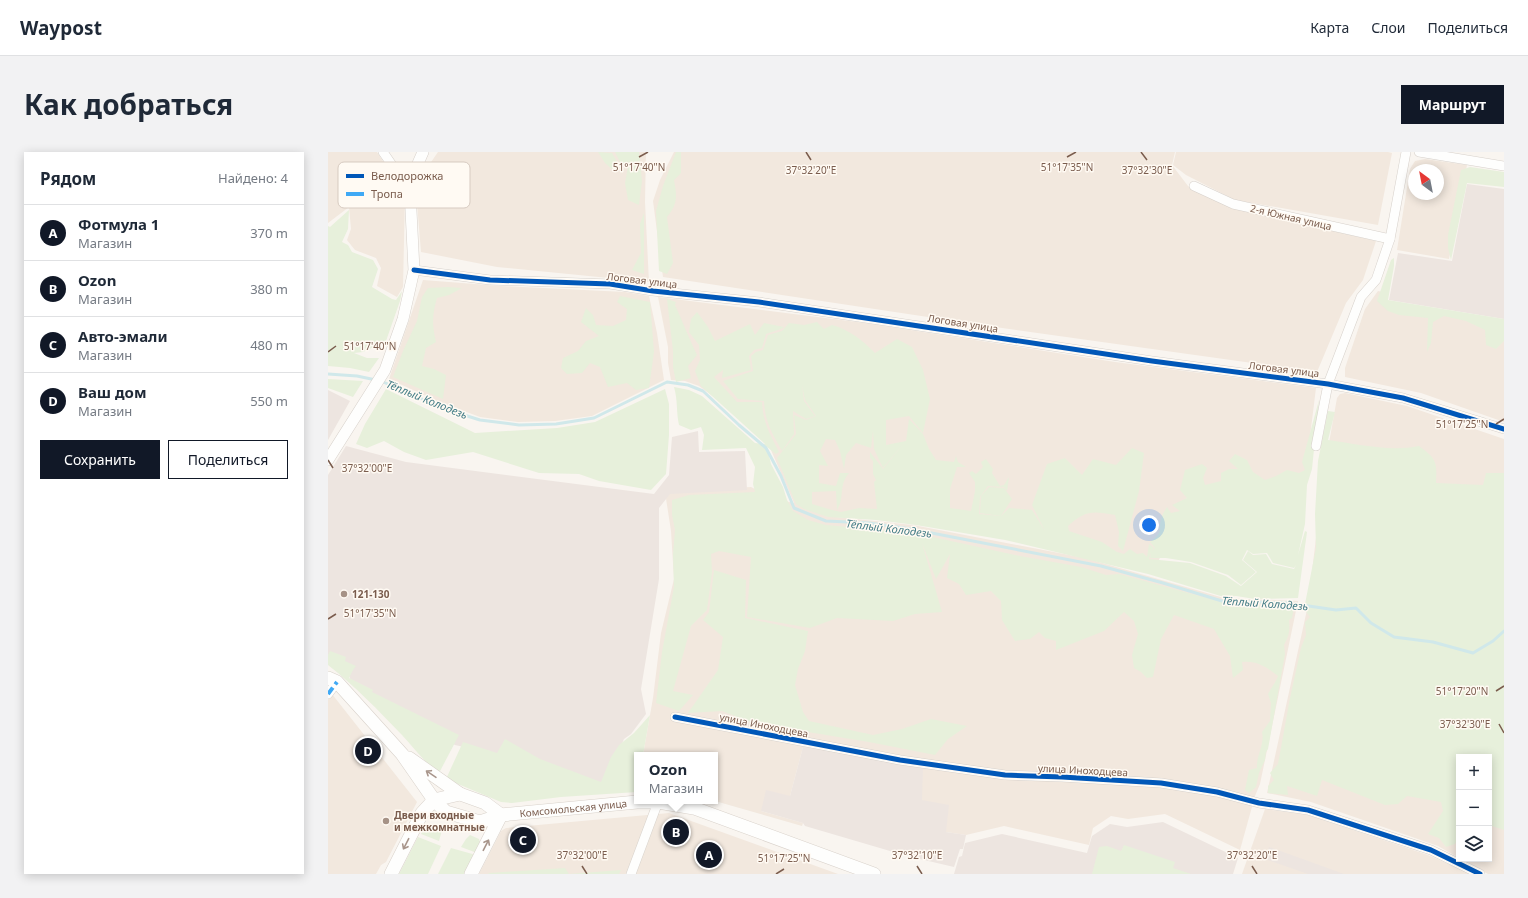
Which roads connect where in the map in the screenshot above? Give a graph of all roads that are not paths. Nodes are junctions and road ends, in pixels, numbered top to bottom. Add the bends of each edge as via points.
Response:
1 (384, 152) edge
2 (422, 152) edge
3 (1406, 152) edge
4 (1419, 152) edge
5 (391, 162) edge
6 (418, 162) edge
7 (1504, 166) edge
8 (1194, 186) dead end
9 (411, 208) edge
10 (1390, 239) junction
11 (414, 270) junction
12 (1328, 384) junction
13 (1504, 429) edge
14 (1316, 446) dead end
15 (328, 460) edge
16 (332, 680) edge
17 (328, 694) edge
18 (675, 717) dead end
19 (402, 754) junction
20 (460, 794) junction
21 (434, 800) junction
22 (634, 802) edge
23 (657, 804) edge
24 (670, 804) edge
25 (501, 815) junction
26 (849, 870) edge
27 (391, 874) edge
28 (472, 874) edge
29 (631, 874) edge
30 (874, 874) edge
31 (1480, 874) edge

1 - 5 street
2 - 6 street
3 - 10 street
4 - 7 street
8 - 10 street, 2-я Южная улица via 1233,204
9 - 11 street
10 - 12 street via 1376,280 1361,297
11 - 12 street, Логовая улица via 490,280 610,284 759,302 1152,361
11 - 15 street via 403,319 385,370
12 - 13 street, Логовая улица via 1403,398
12 - 14 street
16 - 17 street
16 - 19 main road, Комсомольская улица
18 - 31 street, улица Иноходцева via 900,760 997,774 1161,784 1217,792 1308,810 1431,850
20 -> 19 main road, Комсомольская улица
19 - 21 main road, Комсомольская улица
20 - 21 main road
20 - 25 main road, Комсомольская улица via 485,803
21 - 25 main road, Комсомольская улица via 446,812 480,822
21 -> 27 main road via 422,814
22 - 25 main road, Комсомольская улица
23 - 29 street
24 - 26 main road, Комсомольская улица via 694,808
28 -> 25 main road
26 - 30 main road, Комсомольская улица

